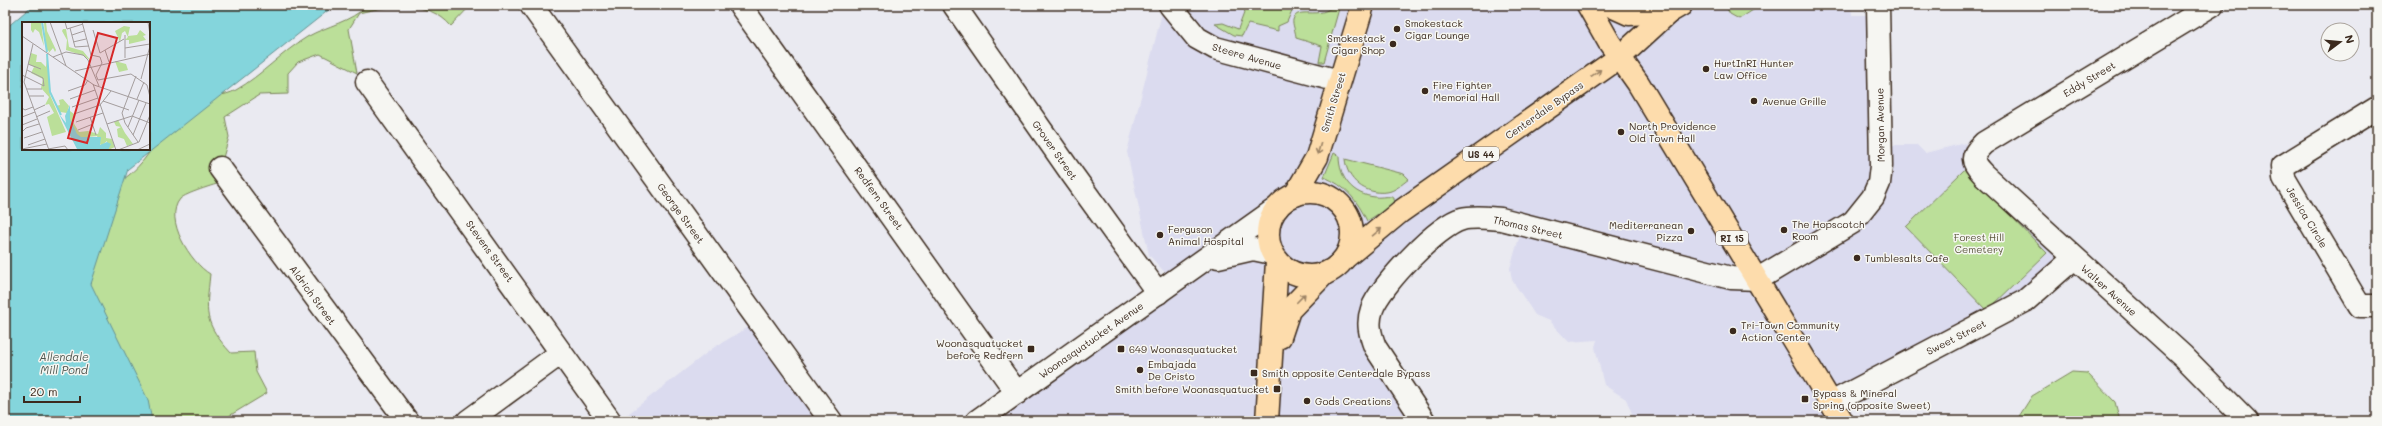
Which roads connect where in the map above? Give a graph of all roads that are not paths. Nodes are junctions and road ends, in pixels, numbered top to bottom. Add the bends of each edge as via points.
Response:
1 (531, 5) edge
2 (740, 5) edge
3 (954, 5) edge
4 (1170, 5) edge
5 (1363, 5) edge
6 (1588, 5) edge
7 (1609, 5) edge
8 (1878, 5) edge
9 (2212, 5) edge
10 (1675, 9) edge
11 (1620, 56) junction
12 (1339, 81) junction
13 (368, 82) dead end
14 (2377, 108) edge
15 (1973, 159) joint
16 (220, 168) dead end
17 (1295, 195) junction
18 (1277, 208) junction
19 (1347, 256) junction
20 (1275, 257) junction
21 (2073, 258) junction
22 (1205, 260) junction
23 (1323, 275) junction
24 (1758, 279) junction
25 (1158, 292) junction
26 (2377, 306) edge
27 (560, 353) junction
28 (1271, 372) junction
29 (1017, 393) junction
30 (1831, 402) junction
31 (407, 421) edge
32 (468, 421) edge
33 (610, 421) edge
34 (831, 421) edge
35 (977, 421) edge
36 (1267, 421) edge
37 (1424, 421) edge
38 (1842, 421) edge
39 (2247, 421) edge

1 - 34 street, George Street
2 - 29 street, Redfern Street
3 - 25 street, Grover Street
4 - 12 street, Steere Avenue via 1197,38 1215,48
5 - 12 main road, Smith Street
6 - 11 main road, RI 15
7 - 10 main road via 1629,14
8 - 24 street, Morgan Avenue via 1882,151 1879,183 1873,197 1854,222
9 - 15 street, Eddy Street via 1984,142 1976,150
10 - 11 main road, Centerdale Bypass / US 44
19 -> 11 main road, Centerdale Bypass / US 44 via 1400,212
11 - 24 main road, RI 15
12 -> 17 main road, Smith Street via 1317,157
13 - 27 street, Stevens Street via 533,311
14 - 26 street, Jessica Circle via 2283,166 2284,178 2360,306
15 - 21 street, Walter Avenue via 1974,166
16 - 31 street, Aldrich Street
17 - 18 main road
17 - 19 main road via 1318,192 1338,203 1346,212 1353,234
18 - 20 main road via 1268,230 1269,244
18 - 22 street, Woonasquatucket Avenue
19 - 23 main road
20 - 22 street, Woonasquatucket Avenue via 1253,249
20 - 23 main road via 1293,273 1313,277
20 - 28 main road
21 - 30 street, Sweet Street via 2025,301
21 - 39 street, Walter Avenue via 2183,356
22 - 25 street, Woonasquatucket Avenue
28 -> 23 main road via 1289,310
24 - 30 main road, RI 15
24 - 37 street, Thomas Street via 1731,278 1501,219 1461,219 1434,236 1384,286 1372,309 1369,323 1375,348
25 - 29 street, Woonasquatucket Avenue
27 - 32 street
27 - 33 street, Stevens Street
28 - 36 main road
29 - 35 street, Woonasquatucket Avenue
30 - 38 main road, RI 15

